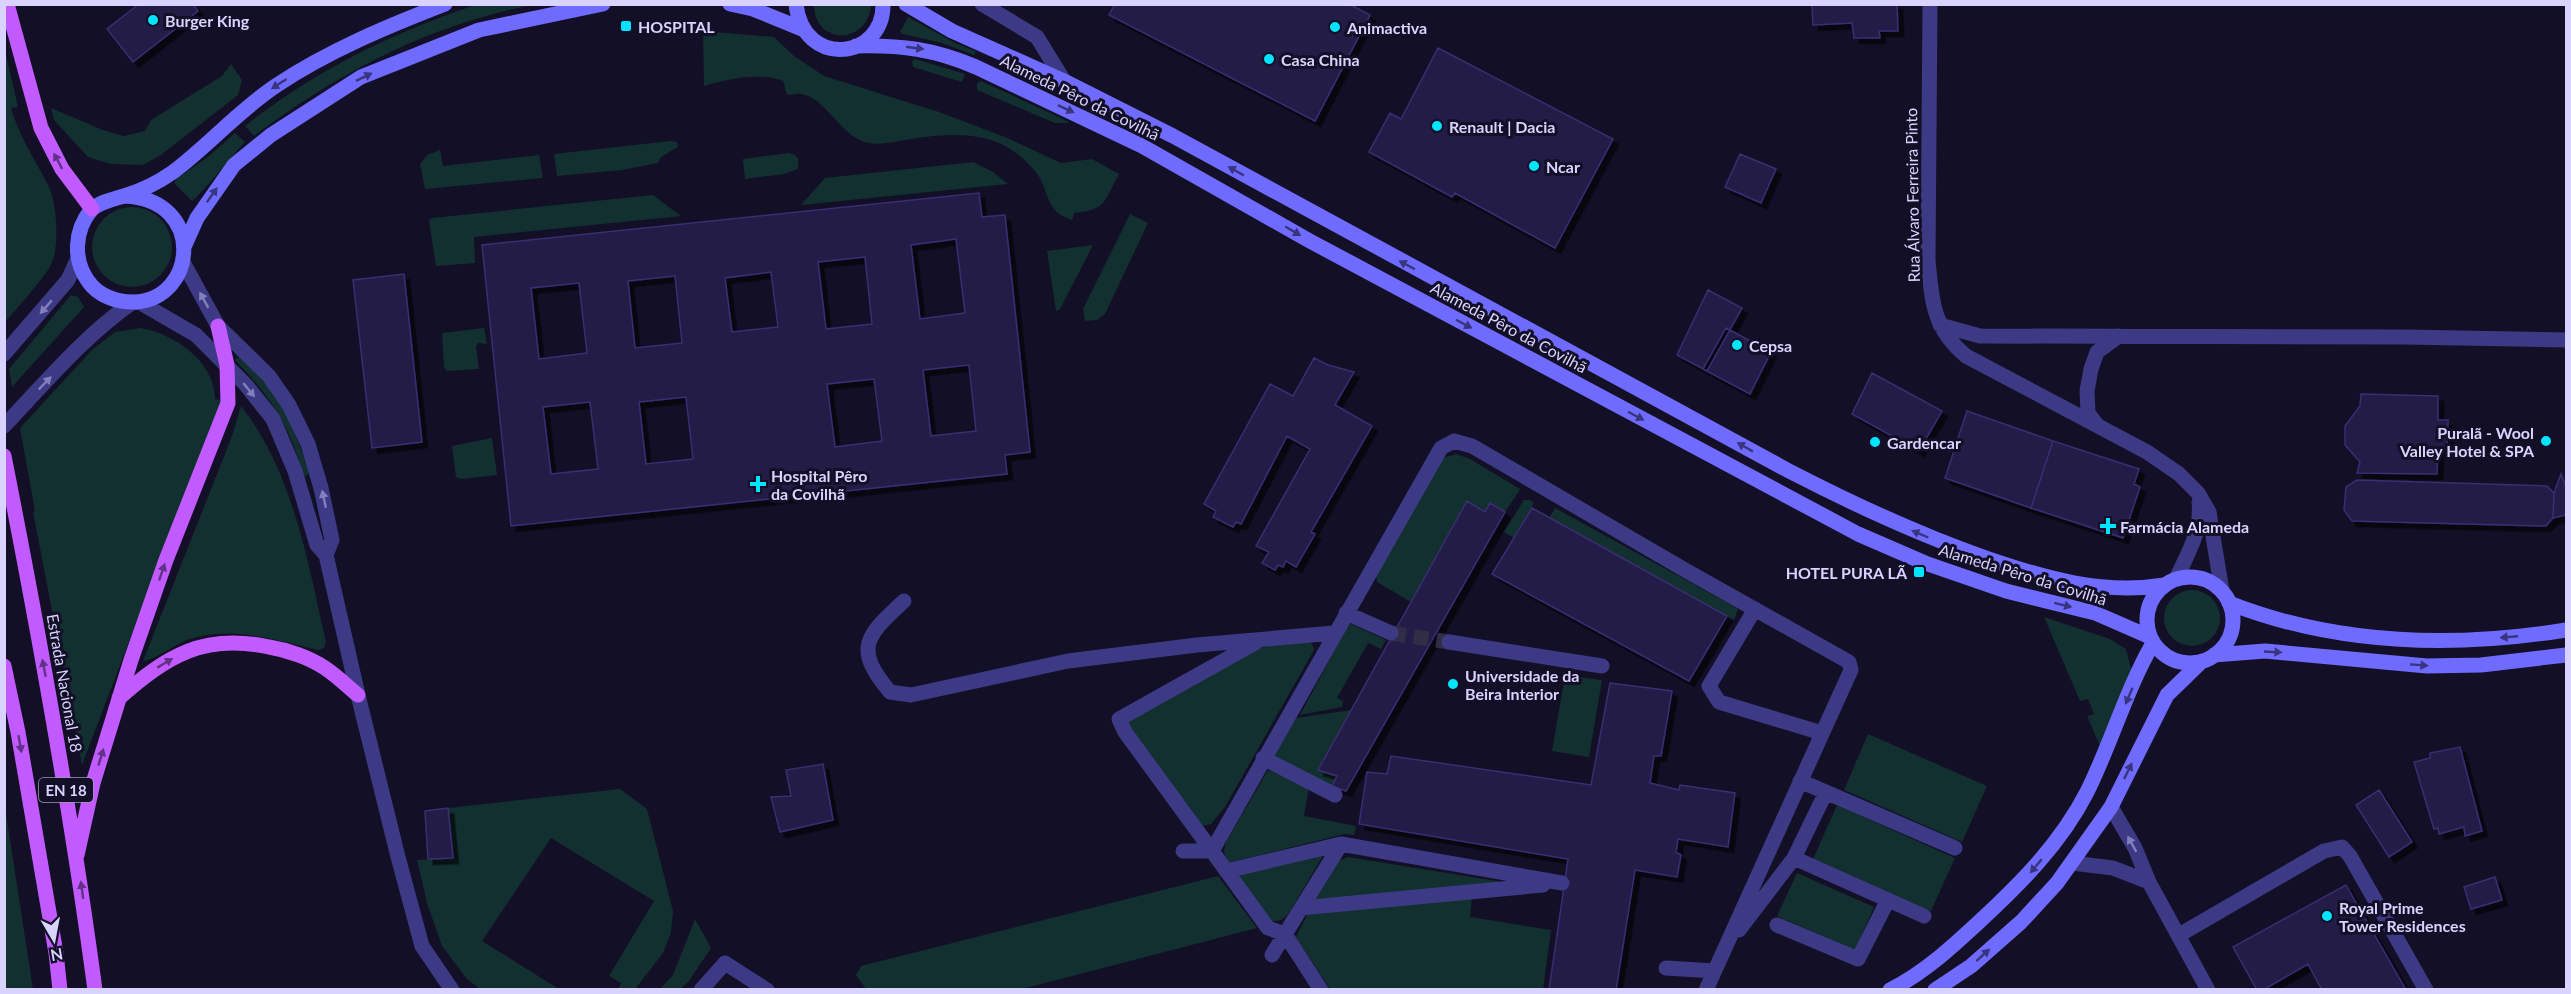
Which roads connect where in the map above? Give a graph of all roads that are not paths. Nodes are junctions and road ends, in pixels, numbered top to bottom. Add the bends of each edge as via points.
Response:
1 (7, 4) edge
2 (445, 4) edge
3 (603, 4) edge
4 (730, 4) edge
5 (796, 4) edge
6 (883, 4) edge
7 (906, 4) edge
8 (982, 4) edge
9 (1930, 4) edge
10 (802, 29) junction
11 (856, 46) junction
12 (1064, 81) junction
13 (125, 196) junction
14 (92, 209) junction
15 (183, 254) junction
16 (78, 258) junction
17 (136, 302) junction
18 (1940, 325) junction
19 (218, 326) junction
20 (2120, 336) junction
21 (2566, 340) edge
22 (4, 354) edge
23 (227, 365) junction
24 (4, 426) edge
25 (2098, 426) junction
26 (4, 456) edge
27 (2198, 493) junction
28 (327, 555) junction
29 (2170, 582) junction
30 (2225, 597) junction
31 (904, 601) dead end
32 (1755, 609) junction
33 (1346, 613) junction
34 (2566, 630) edge
35 (1334, 633) junction
36 (1391, 633) tunnel mouth
37 (1260, 640) junction
38 (2152, 640) junction
39 (1449, 642) tunnel mouth
40 (2566, 655) edge
41 (2208, 658) junction
42 (4, 666) edge
43 (1602, 666) dead end
44 (358, 695) junction
45 (119, 698) junction
46 (1822, 733) junction
47 (1263, 758) junction
48 (1800, 781) junction
49 (1826, 792) junction
50 (1335, 795) dead end
51 (2111, 807) junction
52 (1341, 844) junction
53 (1955, 848) dead end
54 (1183, 851) dead end
55 (1212, 851) junction
56 (77, 855) junction
57 (1794, 858) junction
58 (2072, 863) junction
59 (1226, 871) junction
60 (2150, 882) junction
61 (1888, 900) junction
62 (1301, 908) junction
63 (1924, 916) dead end
64 (1777, 925) dead end
65 (1285, 934) junction
66 (2179, 935) junction
67 (1724, 950) junction
68 (1272, 955) dead end
69 (1666, 968) dead end
70 (1714, 971) junction
71 (60, 990) edge
72 (95, 990) edge
73 (452, 990) edge
74 (701, 990) edge
75 (767, 990) edge
76 (1321, 990) edge
77 (1706, 990) edge
78 (1890, 990) edge
79 (1935, 990) edge
80 (2208, 990) edge
81 (2426, 990) edge

14 -> 1 main road via 63,170 41,128
2 -> 13 main road via 376,32 278,84 172,172
15 -> 3 main road via 197,218 234,165 271,135 361,77 479,30
4 - 10 main road, Alameda Pêro da Covilhã
5 - 10 main road
6 - 11 main road via 880,24 863,44
7 - 12 main road, Alameda Pêro da Covilhã via 952,31
8 - 12 street via 1037,37
9 - 18 street, Rua Álvaro Ferreira Pinto via 1928,260 1932,301
10 - 11 main road, Alameda Pêro da Covilhã via 828,49
11 -> 38 main road, Alameda Pêro da Covilhã via 917,48 951,56 1202,178 1308,240 1858,534 2006,591 2095,614
29 -> 12 main road, Alameda Pêro da Covilhã via 2147,588 2103,588 2041,576 1934,540 1868,512 1173,136
13 - 14 main road
13 - 15 main road via 159,203 172,215 181,230
14 - 16 main road via 81,228
15 - 17 main road via 177,276 167,288
19 -> 15 street
16 - 17 main road via 82,273 97,291 118,301
16 -> 22 street via 68,280
17 - 23 street via 196,335
24 -> 17 street via 85,341 110,318
18 - 20 street via 1980,336
18 - 25 street, Rua Álvaro Ferreira Pinto via 1949,342 1966,356
19 - 23 main road
28 -> 19 street via 332,540 321,488 290,405 269,375
20 - 21 street
20 - 25 street via 2097,352 2091,369 2088,413
23 -> 28 street via 273,419 295,471 317,545
45 -> 23 main road via 166,560 228,403
25 - 27 street, Rua Álvaro Ferreira Pinto via 2147,452
56 -> 26 main road, Estrada Nacional 18 / EN 18
27 - 29 street via 2197,534
27 - 30 street, Rua Álvaro Ferreira Pinto via 2210,512
28 - 44 street
29 - 30 main road via 2188,577 2201,579 2212,583
29 - 38 main road via 2154,595 2148,609
34 -> 30 main road via 2509,638 2428,641 2317,628 2254,612
30 - 41 main road via 2232,617 2231,631 2225,645
31 - 37 street via 875,627 867,648 874,674 890,692 911,695 1068,661
32 - 33 street via 1472,446 1455,441 1441,448
32 - 46 street via 1849,662 1851,670
32 - 46 street via 1709,686 1719,702
33 - 35 street
33 - 36 street
35 - 37 street
35 - 47 street
37 - 55 street via 1119,719
38 - 41 main road via 2174,660 2187,663
38 -> 78 main road via 2085,795 2058,840 2030,873 1958,942 1912,979
39 - 43 street
41 -> 40 main road via 2265,651 2427,666 2481,665
51 -> 41 main road via 2167,695
42 -> 71 main road, EN 18
45 -> 44 main road via 169,660 220,641 251,643 296,655 325,668
44 - 73 street via 423,946
56 -> 45 main road via 93,783
46 - 48 street
47 - 50 street
47 - 55 street
48 - 49 street
48 - 67 street
49 - 53 street
49 - 57 street
51 - 58 main road
60 -> 51 street
52 - 59 street
52 - 62 street
52 - 62 street via 1562,883
54 - 55 street
55 - 59 street
72 -> 56 main road, Estrada Nacional 18 / EN 18
57 - 61 street
57 - 67 street
58 - 60 street via 2113,868
79 -> 58 main road via 1971,966 2021,921
59 - 65 street via 1268,928
60 - 66 street
61 - 63 street
61 - 64 street via 1858,959
62 - 65 street
65 - 68 street
65 - 76 street
66 - 80 street
66 - 81 street via 2324,851 2342,847
67 - 70 street
69 - 70 street
70 - 77 street
74 - 75 street via 725,963

